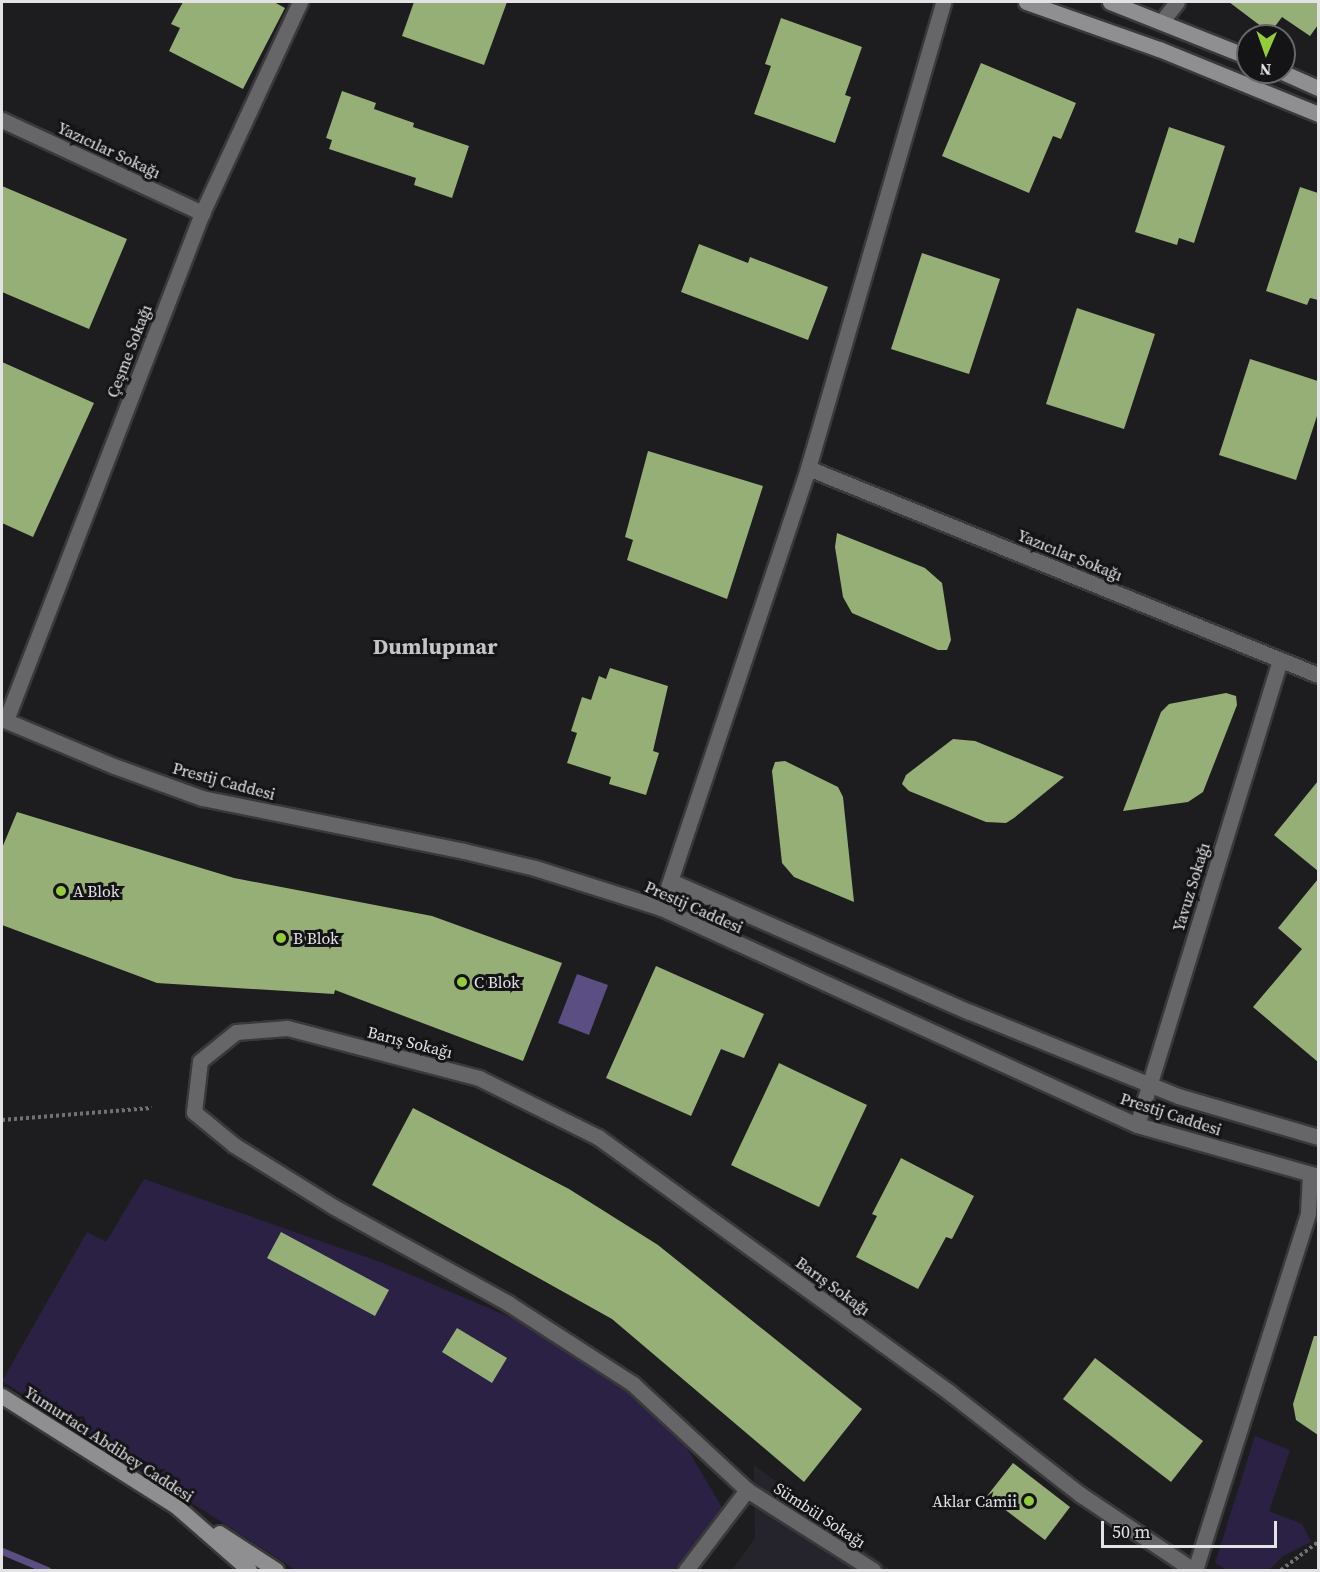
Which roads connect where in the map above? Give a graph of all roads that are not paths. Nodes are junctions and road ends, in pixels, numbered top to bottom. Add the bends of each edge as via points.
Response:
1 (300, 2) edge
2 (944, 2) edge
3 (1026, 2) edge
4 (1110, 2) edge
5 (1177, 2) edge
6 (1162, 21) junction
7 (1236, 52) edge
8 (1296, 78) edge
9 (1318, 88) edge
10 (1318, 114) edge
11 (2, 120) edge
12 (202, 213) junction
13 (808, 468) junction
14 (1280, 660) junction
15 (1318, 675) edge
16 (4, 719) edge
17 (671, 881) junction
18 (662, 908) junction
19 (1149, 1085) junction
20 (1137, 1125) junction
21 (1318, 1137) edge
22 (1314, 1176) edge
23 (1313, 1215) edge
24 (2, 1396) edge
25 (747, 1490) junction
26 (176, 1506) junction
27 (249, 1570) edge
28 (276, 1570) edge
29 (686, 1570) edge
30 (873, 1570) edge
31 (1194, 1570) edge

1 - 12 street, Çeşme Sokağı
2 - 13 street
3 - 10 main road via 1159,49
4 - 6 main road
5 - 6 street
6 - 7 main road
8 - 9 main road
11 - 12 street, Yazıcılar Sokağı
12 - 16 street, Çeşme Sokağı
13 - 14 street, Yazıcılar Sokağı
13 - 17 street
14 - 15 street, Yazıcılar Sokağı
14 - 19 street, Yavuz Sokağı
16 - 18 street, Prestij Caddesi via 202,798 474,853
17 - 18 street
17 - 19 street, Prestij Caddesi via 970,1012
18 - 20 street, Prestij Caddesi
19 - 20 street, Yavuz Sokağı
19 - 21 street, Prestij Caddesi
20 - 22 street, Prestij Caddesi
22 - 23 street
23 - 31 street
24 - 26 main road, Yumurtacı Abdibey Caddesi
25 - 29 street
25 - 30 street, Sümbül Sokağı
25 - 31 street, Barış Sokağı via 633,1384 508,1303 334,1207 234,1145 194,1112 200,1061 236,1032 287,1028 479,1078 598,1137 950,1393 1081,1495
26 - 27 main road, Yumurtacı Abdibey Caddesi
26 - 28 main road

